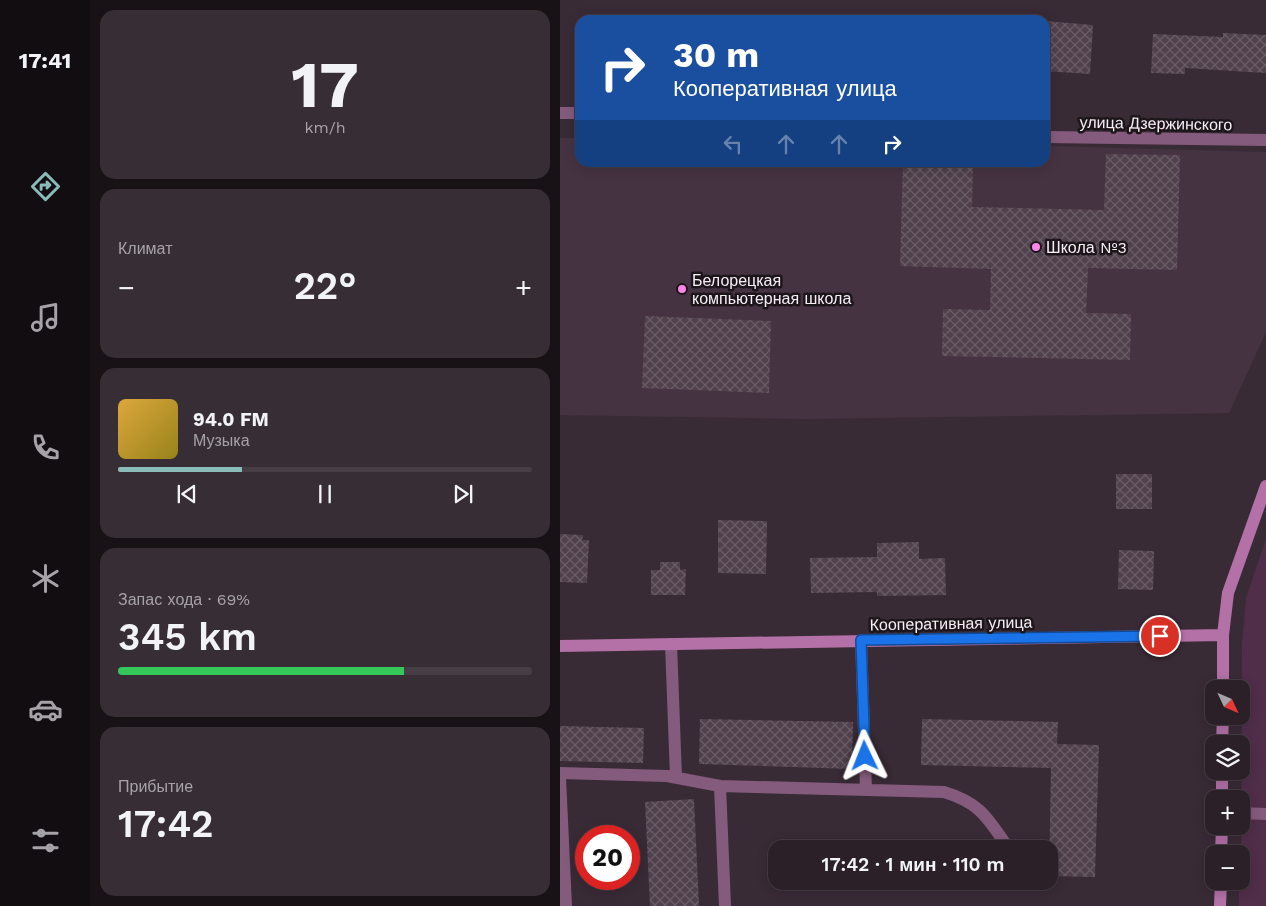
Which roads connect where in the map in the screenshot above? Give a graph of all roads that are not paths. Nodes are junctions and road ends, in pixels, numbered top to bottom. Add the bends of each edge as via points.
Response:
1 (560, 113) edge
2 (575, 113) edge
3 (1050, 137) edge
4 (1266, 140) edge
5 (1266, 486) edge
6 (1223, 635) junction
7 (861, 640) junction
8 (671, 644) junction
9 (560, 646) edge
10 (1223, 680) edge
11 (560, 774) edge
12 (676, 777) junction
13 (560, 778) edge
14 (720, 786) junction
15 (866, 790) junction
16 (1250, 813) edge
17 (1266, 814) edge
18 (1002, 840) edge
19 (1221, 890) edge
20 (566, 906) edge
21 (725, 906) edge
22 (1220, 906) edge

1 - 2 street
3 - 4 street, улица Дзержинского
5 - 6 street via 1228,593
6 - 7 street, Кооперативная улица
6 - 10 street
7 - 8 street, Кооперативная улица
7 - 15 street
8 - 9 street, Кооперативная улица
8 - 12 street
11 - 12 street
12 - 14 street
13 - 20 street
14 - 15 street
14 - 21 street
15 - 18 street via 944,792 964,798 978,808
16 - 17 street
19 - 22 street

